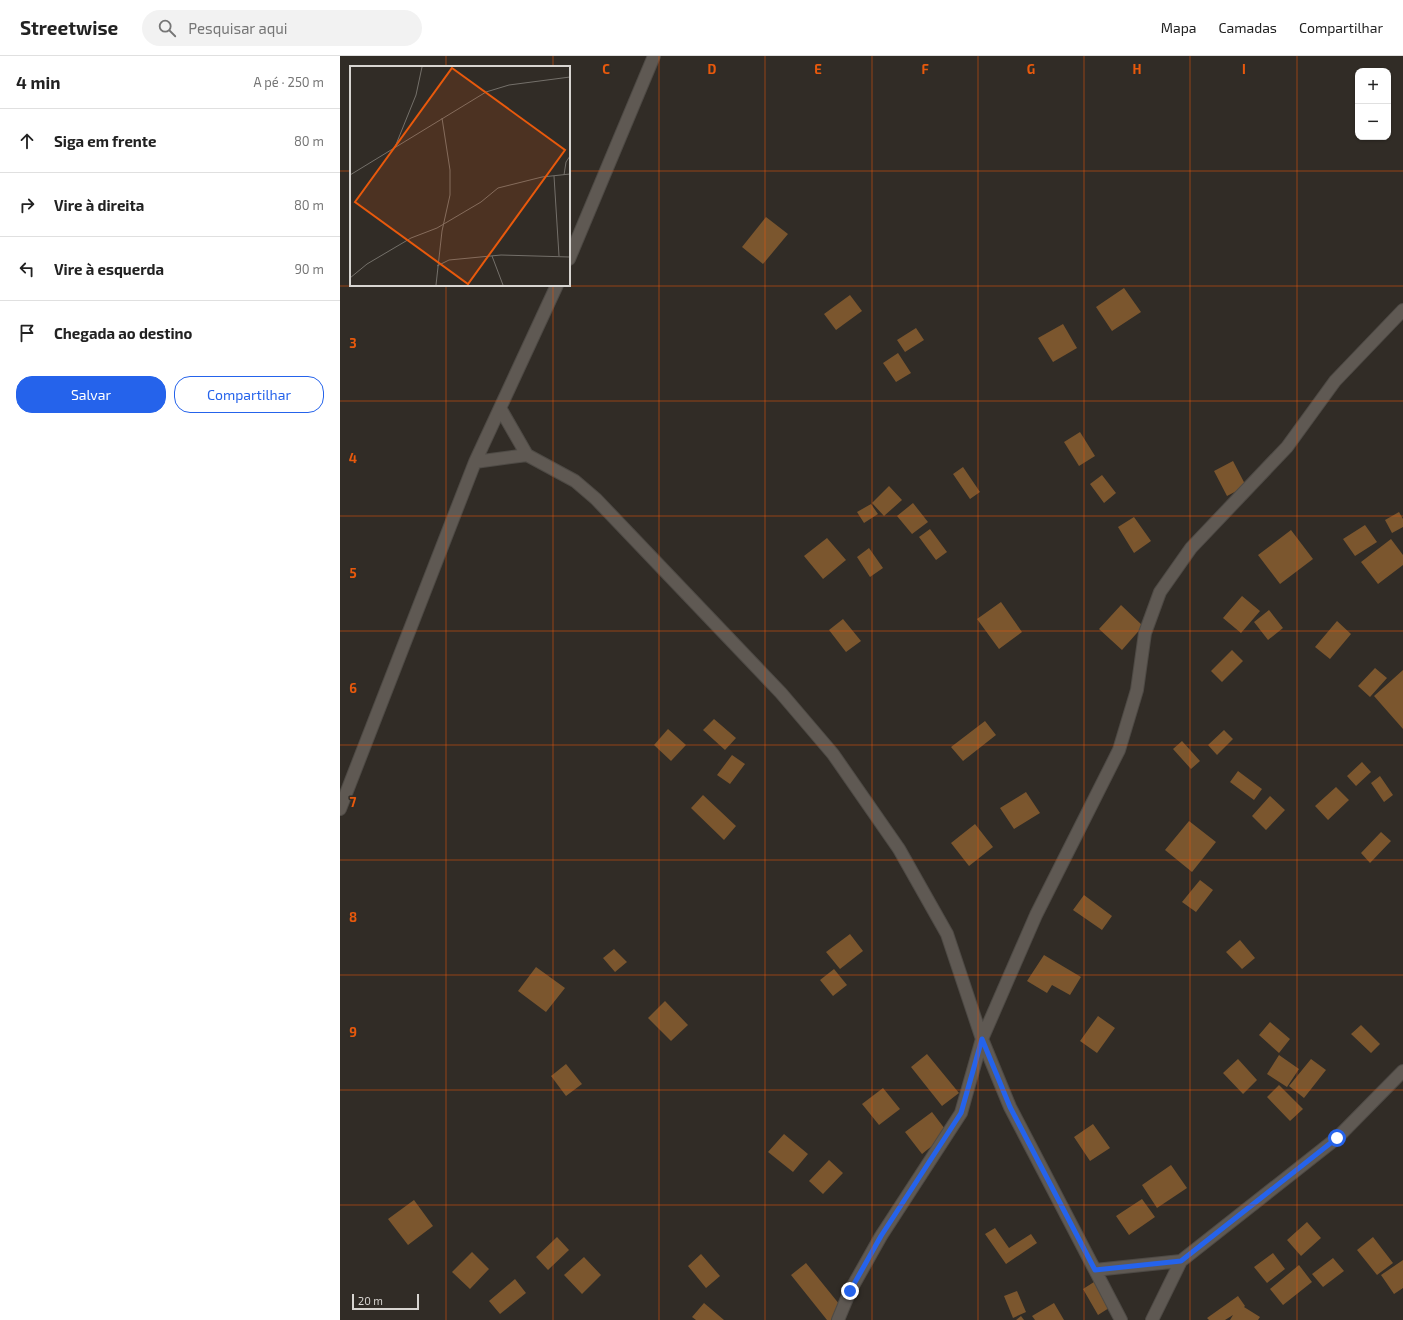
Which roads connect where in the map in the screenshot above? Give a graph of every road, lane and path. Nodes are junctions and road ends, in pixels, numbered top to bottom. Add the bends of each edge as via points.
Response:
1 (654, 56) edge
2 (570, 257) edge
3 (557, 286) edge
4 (1403, 310) edge
5 (500, 408) junction
6 (527, 455) junction
7 (475, 462) junction
8 (341, 801) edge
9 (982, 1039) junction
10 (1403, 1071) edge
11 (1181, 1261) junction
12 (1095, 1270) junction
13 (838, 1320) edge
14 (1121, 1320) edge
15 (1152, 1320) edge

1 - 2 street
3 - 5 street
4 - 9 street via 1336,381 1287,447 1191,548 1160,592 1145,633 1137,690 1119,750 1036,915
5 - 6 street
5 - 7 street
6 - 7 street
6 - 9 street via 575,481 596,499 781,693 833,754 899,849 947,934
7 - 8 street
9 - 12 street via 1010,1107
9 - 13 street via 961,1113 881,1236 850,1291
10 - 11 street via 1337,1138
11 - 12 street
11 - 15 street
12 - 14 street

